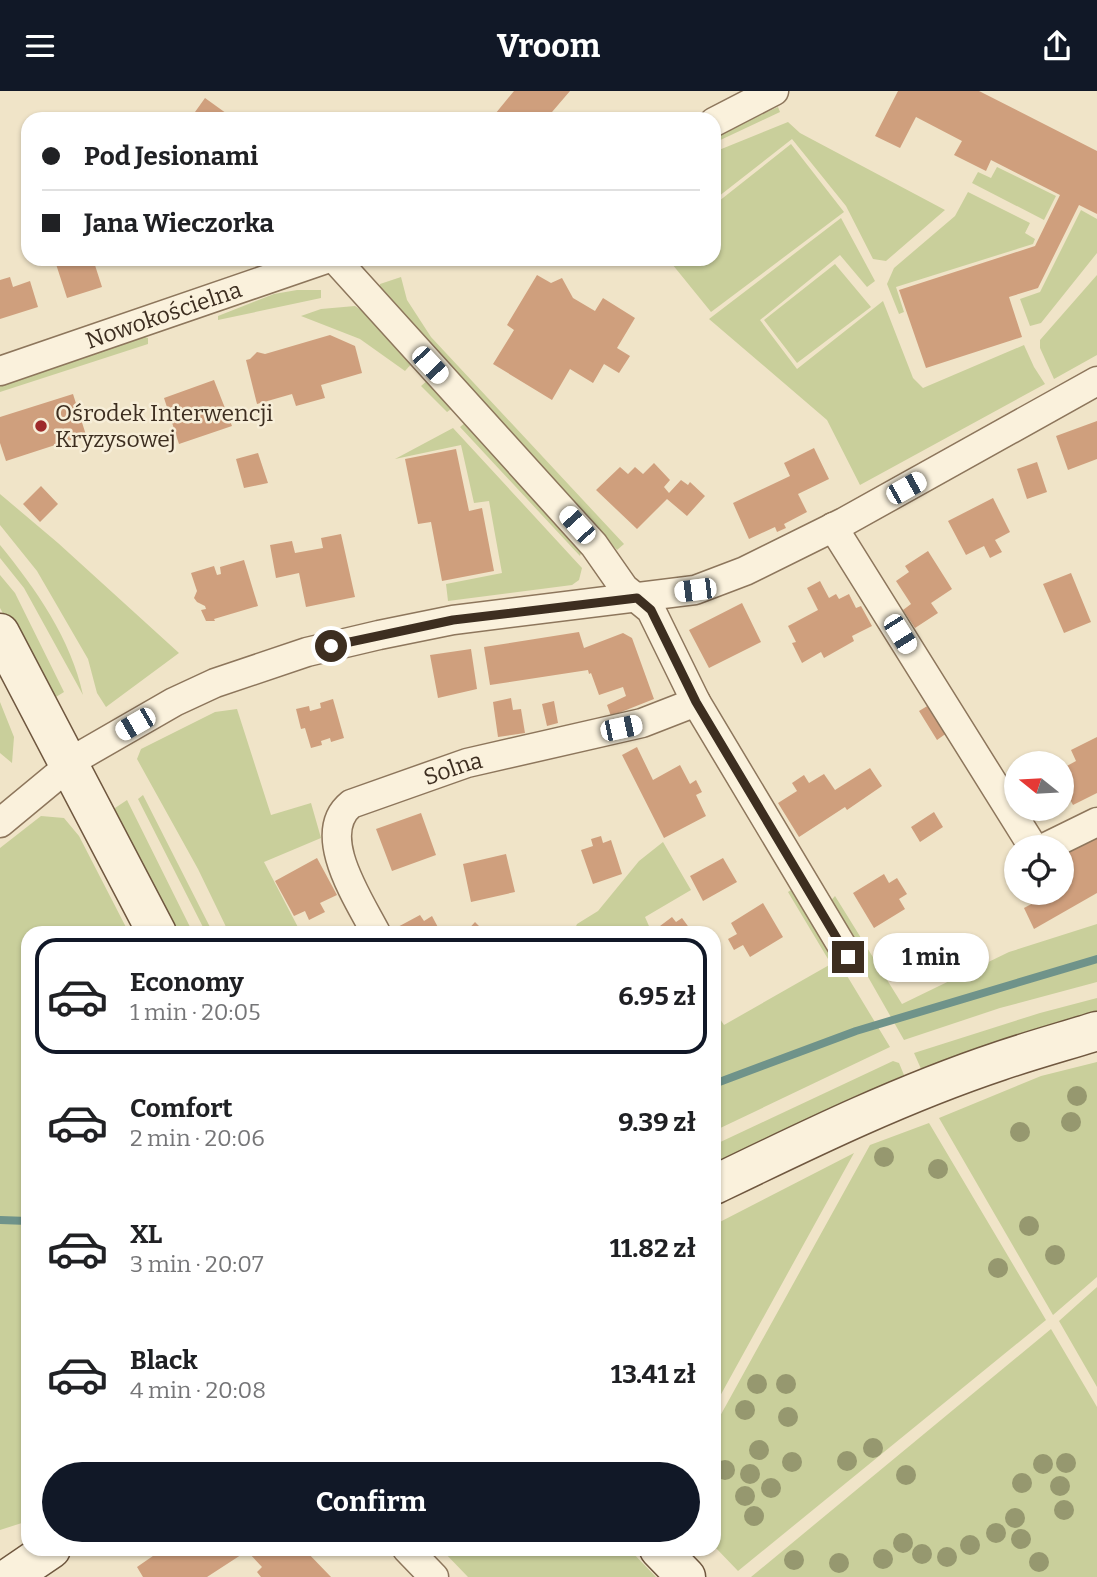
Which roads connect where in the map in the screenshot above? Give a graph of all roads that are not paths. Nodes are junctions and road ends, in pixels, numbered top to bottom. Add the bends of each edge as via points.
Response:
1 (774, 91) edge
2 (721, 118) edge
3 (306, 266) edge
4 (341, 266) edge
5 (0, 371) edge
6 (1097, 381) edge
7 (833, 527) junction
8 (637, 598) junction
9 (0, 633) edge
10 (696, 702) junction
11 (68, 765) junction
12 (1097, 822) edge
13 (0, 823) edge
14 (1026, 835) edge
15 (1070, 835) edge
16 (153, 926) edge
17 (372, 926) edge
18 (848, 957) dead end
19 (1097, 1031) edge
20 (721, 1182) edge
21 (41, 1556) edge
22 (414, 1556) edge
23 (666, 1556) edge
24 (10, 1577) edge
25 (434, 1577) edge
26 (686, 1577) edge

1 - 2 street
3 - 5 street, Nowokościelna
4 - 8 street
6 - 7 street
7 - 8 street via 695,590
7 - 14 street
8 - 10 street via 651,610
8 - 11 street via 453,620 307,652 174,702
9 - 11 street
10 - 17 street, Solna via 642,723 477,760 351,803 342,811 336,833 346,876
10 - 18 street
11 - 13 street
11 - 16 street
12 - 15 street
19 - 20 street via 920,1092
21 - 24 street
22 - 25 street
23 - 26 street

